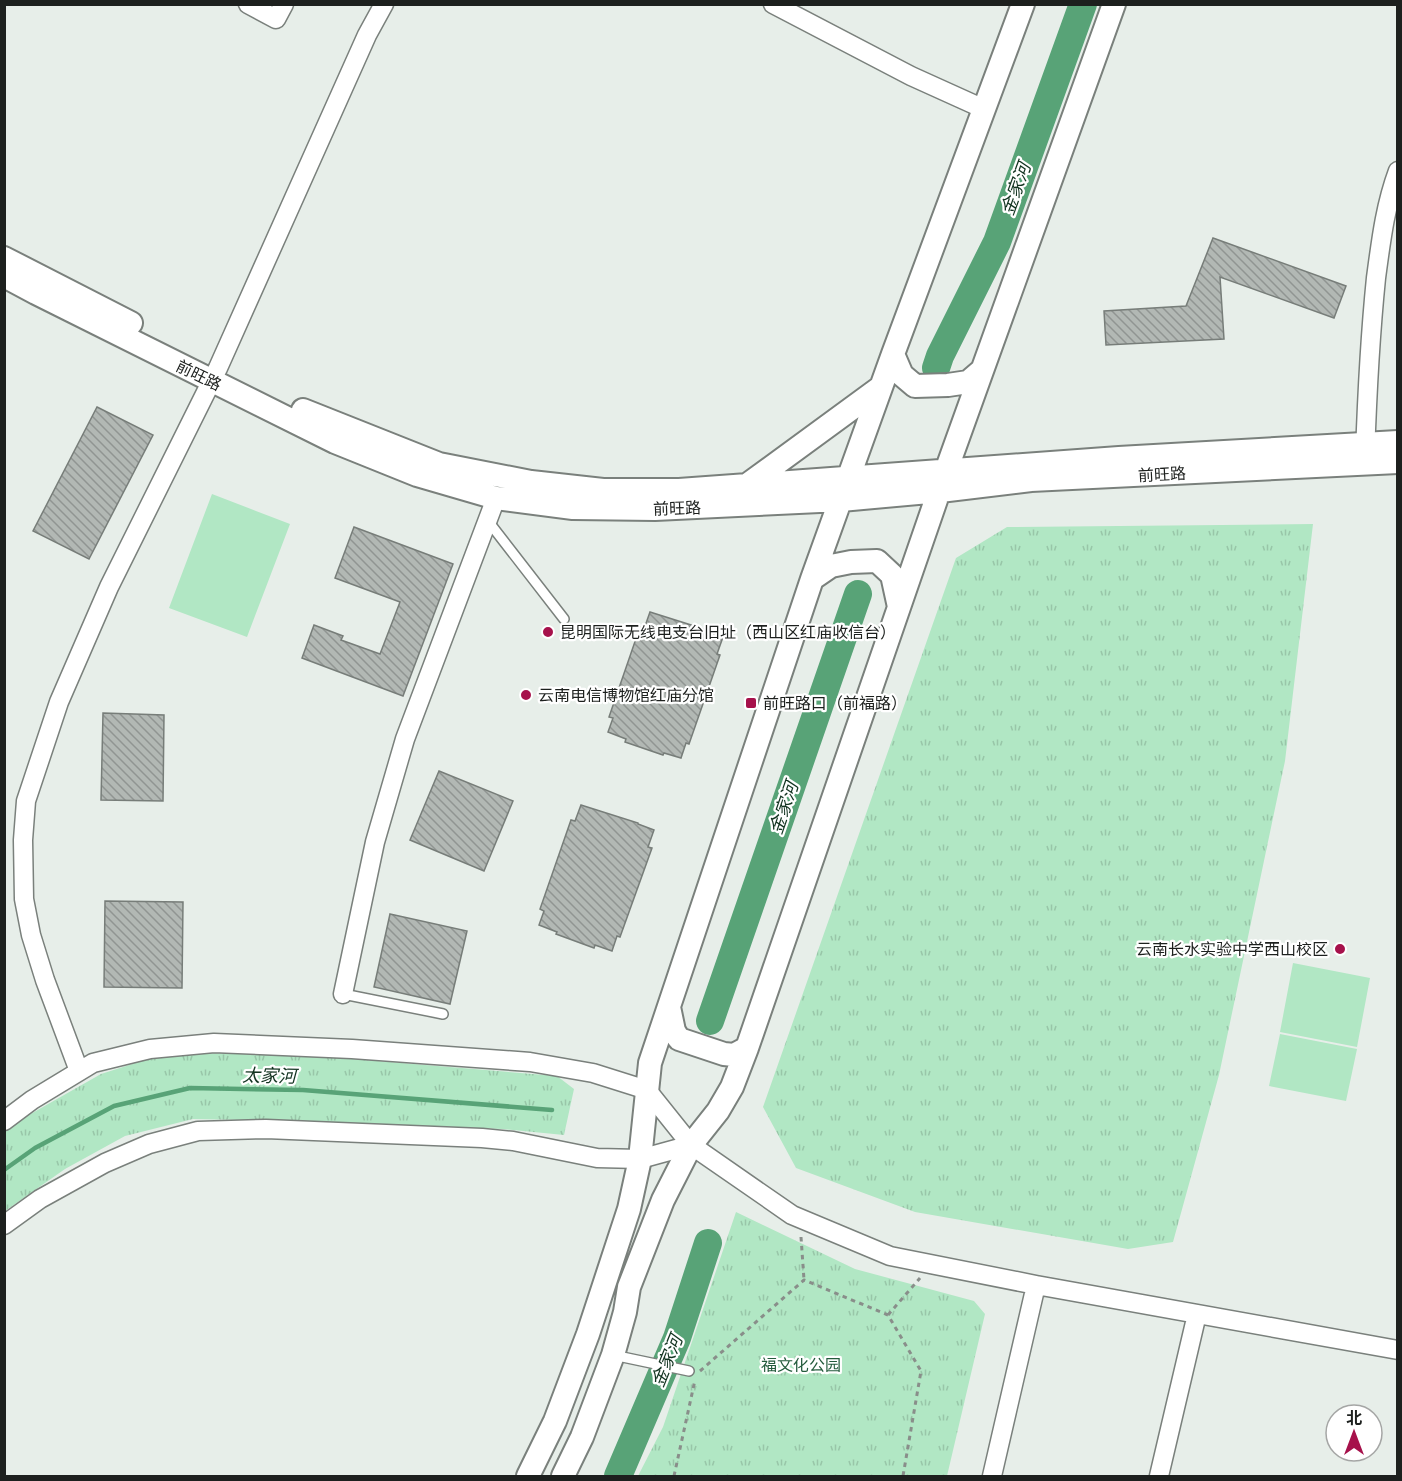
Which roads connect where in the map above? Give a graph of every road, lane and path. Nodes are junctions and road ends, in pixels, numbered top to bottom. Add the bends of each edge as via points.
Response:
1 (248, 4) edge
2 (284, 4) edge
3 (384, 4) edge
4 (773, 4) edge
5 (1023, 4) edge
6 (1114, 4) edge
7 (984, 109) junction
8 (1398, 171) edge
9 (4, 258) edge
10 (4, 276) edge
11 (892, 354) junction
12 (982, 370) junction
13 (215, 375) junction
14 (881, 387) junction
15 (1398, 442) edge
16 (1365, 454) junction
17 (1398, 462) edge
18 (849, 478) junction
19 (943, 481) junction
20 (747, 485) junction
21 (496, 498) junction
22 (841, 500) junction
23 (488, 521) junction
24 (812, 579) junction
25 (899, 607) junction
26 (564, 618) dead end
27 (343, 994) joint
28 (669, 1007) junction
29 (443, 1014) dead end
30 (747, 1048) junction
31 (79, 1071) junction
32 (646, 1090) junction
33 (4, 1121) edge
34 (691, 1145) junction
35 (640, 1159) junction
36 (799, 1218) junction
37 (4, 1225) edge
38 (932, 1264) junction
39 (804, 1280) junction
40 (1036, 1285) junction
41 (1197, 1314) junction
42 (888, 1315) junction
43 (1398, 1350) edge
44 (613, 1355) junction
45 (689, 1371) dead end
46 (528, 1476) edge
47 (563, 1476) edge
48 (674, 1476) edge
49 (903, 1476) edge
50 (992, 1476) edge
51 (1159, 1476) edge

1 - 2 street via 276,19
3 - 13 street
4 - 7 street
5 - 7 street
6 - 12 street
7 - 11 street
8 - 16 street via 1383,225 1371,327
9 - 13 street, 前旺路
10 - 13 street, 前旺路
11 - 12 street via 902,375 915,386 968,382
11 - 14 street
12 - 19 street
13 - 20 street, 前旺路 via 439,464 531,482 603,490
13 - 21 street, 前旺路 via 335,442 417,475
13 - 31 street via 109,587 60,702 26,801 24,899 31,935
14 - 18 street
14 - 20 street
15 - 16 street, 前旺路
16 - 17 street, 前旺路
16 - 19 street, 前旺路 via 1031,480
18 - 19 street, 前旺路
18 - 20 street, 前旺路
18 - 22 street
19 - 22 street, 前旺路
19 - 25 street
21 - 22 street, 前旺路 via 573,508 654,509
21 - 23 street
22 - 24 street
23 - 26 lane
23 - 27 street via 405,739 375,842
24 - 25 street via 831,566 877,561 892,575
24 - 28 street
25 - 30 street
27 - 29 lane
28 - 30 street via 679,1039 724,1054 734,1055
28 - 32 street via 650,1063
30 - 34 street via 732,1087
31 - 32 street via 93,1063 150,1049 214,1043 530,1062 593,1073
31 - 33 street
32 - 34 street
32 - 35 street
34 - 35 street
34 - 36 street
34 - 44 street via 663,1200 629,1287
35 - 37 street via 597,1158 482,1138 266,1129 198,1131 149,1144 105,1163 40,1199
35 - 46 street via 629,1209 588,1334 555,1421
36 - 38 street via 890,1256
36 - 39 path
38 - 40 street
38 - 42 path
39 - 42 path
39 - 48 path via 696,1374
40 - 41 street
40 - 50 street
41 - 43 street
41 - 51 street
42 - 49 path via 921,1371
44 - 45 lane
44 - 47 street

